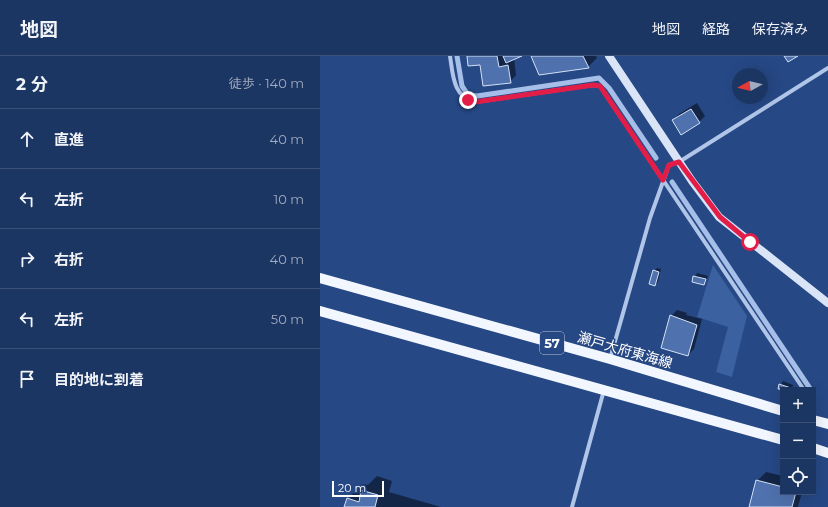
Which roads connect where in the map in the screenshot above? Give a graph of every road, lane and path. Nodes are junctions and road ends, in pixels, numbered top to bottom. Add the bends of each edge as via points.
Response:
1 (450, 56) edge
2 (609, 56) edge
3 (828, 68) edge
4 (679, 162) junction
5 (663, 180) junction
6 (320, 278) edge
7 (828, 303) edge
8 (320, 311) edge
9 (610, 359) junction
10 (802, 387) edge
11 (604, 389) junction
12 (780, 410) edge
13 (816, 421) edge
14 (828, 424) edge
15 (780, 439) edge
16 (816, 449) edge
17 (828, 453) edge
18 (572, 507) edge

1 - 5 street via 458,91 463,97 475,102 600,86
2 - 4 street
3 - 4 street
4 - 5 street via 669,165
4 - 7 street via 720,217
5 - 9 street
5 - 10 street
6 - 9 main road, 瀬戸大府東海線 / 57
8 - 11 main road, 57
9 - 12 main road, 瀬戸大府東海線 / 57
11 - 15 main road, 57
11 - 18 street
13 - 14 main road
16 - 17 main road

